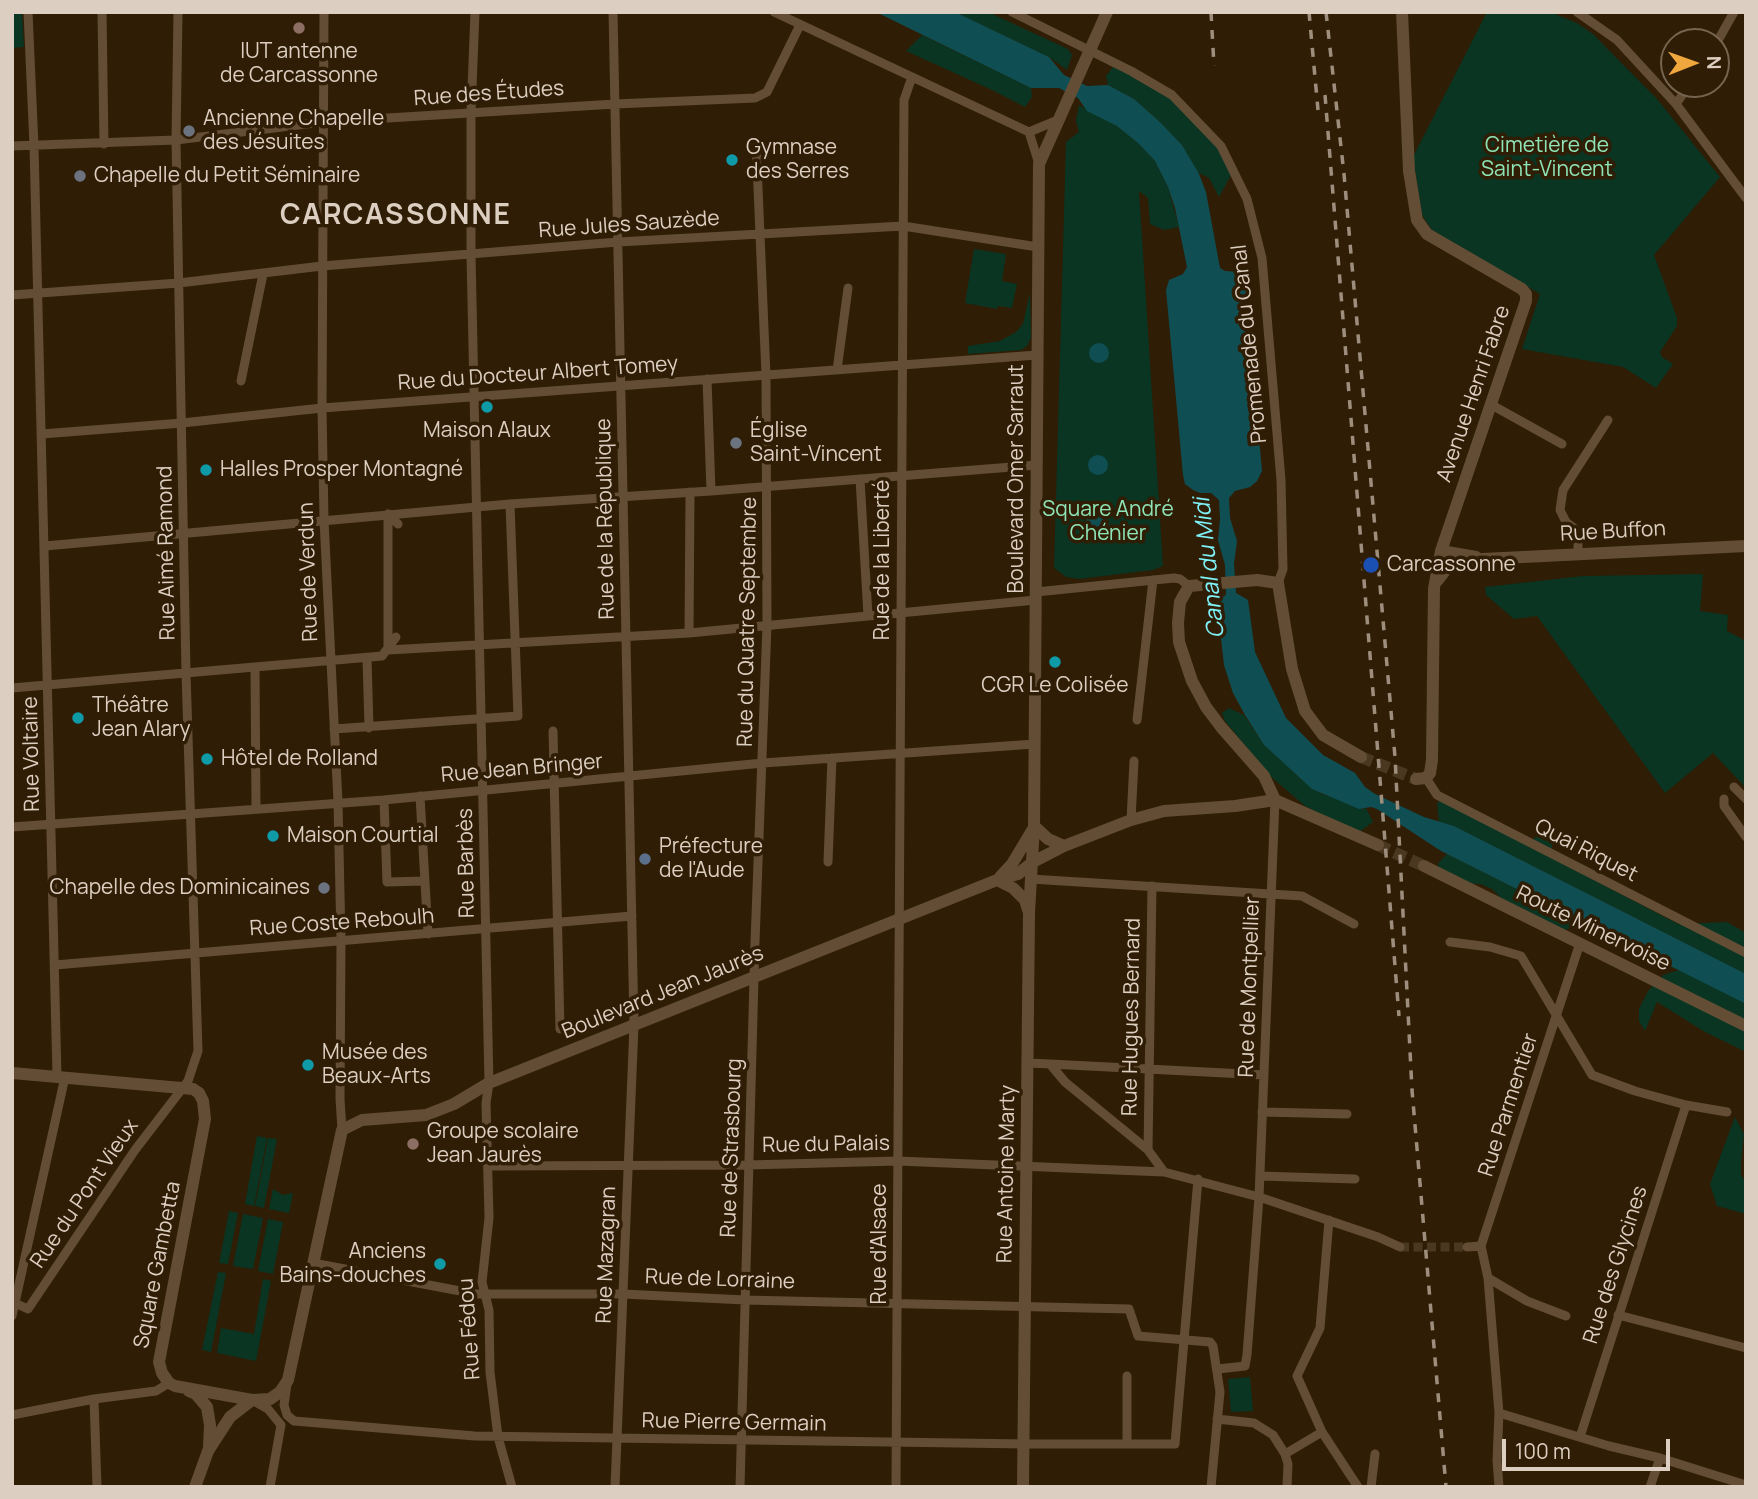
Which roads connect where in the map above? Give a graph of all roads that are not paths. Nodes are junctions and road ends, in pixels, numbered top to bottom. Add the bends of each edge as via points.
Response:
1 (27, 12) edge
2 (102, 12) edge
3 (178, 12) edge
4 (324, 12) edge
5 (475, 12) edge
6 (613, 12) edge
7 (774, 12) edge
8 (1012, 12) edge
9 (1107, 12) edge
10 (1402, 12) edge
11 (1577, 12) edge
12 (1734, 12) edge
13 (800, 25) junction
14 (1725, 28) edge
15 (1088, 54) junction
16 (912, 77) junction
17 (1680, 98) edge
18 (615, 104) junction
19 (1676, 104) junction
20 (471, 113) junction
21 (1058, 120) junction
22 (323, 122) junction
23 (1030, 132) junction
24 (176, 140) junction
25 (757, 141) dead end
26 (104, 144) junction
27 (12, 146) edge
28 (34, 146) junction
29 (1039, 163) junction
30 (1746, 198) edge
31 (903, 226) junction
32 (762, 233) junction
33 (618, 242) junction
34 (1038, 247) junction
35 (471, 255) junction
36 (322, 266) junction
37 (263, 274) junction
38 (179, 283) junction
39 (848, 288) dead end
40 (38, 294) junction
41 (12, 295) edge
42 (1037, 355) junction
43 (902, 365) junction
44 (837, 370) junction
45 (766, 375) junction
46 (707, 379) junction
47 (241, 381) dead end
48 (621, 386) junction
49 (473, 397) junction
50 (1490, 404) junction
51 (322, 408) junction
52 (1608, 420) dead end
53 (182, 423) junction
54 (42, 435) junction
55 (1562, 444) dead end
56 (1037, 465) junction
57 (901, 476) junction
58 (860, 479) junction
59 (767, 486) junction
60 (711, 491) junction
61 (690, 492) junction
62 (623, 495) junction
63 (509, 504) junction
64 (477, 507) junction
65 (388, 514) junction
66 (469, 518) dead end
67 (324, 520) junction
68 (398, 524) dead end
69 (184, 532) junction
70 (45, 546) junction
71 (1746, 546) edge
72 (1441, 551) junction
73 (1578, 554) junction
74 (1483, 559) junction
75 (1153, 580) junction
76 (1278, 583) junction
77 (1434, 585) junction
78 (1189, 586) junction
79 (1036, 596) junction
80 (901, 613) junction
81 (868, 616) junction
82 (767, 625) junction
83 (690, 633) junction
84 (471, 634) dead end
85 (396, 637) dead end
86 (626, 637) junction
87 (515, 641) junction
88 (479, 644) junction
89 (388, 650) junction
90 (367, 658) junction
91 (331, 661) junction
92 (255, 667) junction
93 (186, 673) junction
94 (48, 685) junction
95 (12, 688) edge
96 (481, 720) junction
97 (1137, 720) dead end
98 (369, 728) junction
99 (334, 729) junction
100 (553, 731) dead end
101 (1035, 744) junction
102 (900, 753) junction
103 (1361, 757) tunnel mouth
104 (832, 758) junction
105 (1134, 761) dead end
106 (763, 763) junction
107 (629, 777) junction
108 (1421, 779) joint
109 (554, 784) junction
110 (1734, 787) dead end
111 (482, 791) junction
112 (420, 796) junction
113 (1724, 799) dead end
114 (1746, 799) edge
115 (384, 800) junction
116 (1275, 800) junction
117 (338, 802) junction
118 (256, 807) junction
119 (192, 812) junction
120 (1130, 820) junction
121 (51, 824) junction
122 (1034, 826) junction
123 (12, 827) edge
124 (1746, 837) edge
125 (1378, 845) tunnel mouth
126 (1064, 846) junction
127 (828, 862) dead end
128 (1033, 862) junction
129 (1424, 866) tunnel mouth
130 (1031, 879) junction
131 (997, 880) junction
132 (424, 881) junction
133 (1152, 886) junction
134 (1271, 893) junction
135 (1029, 913) junction
136 (632, 916) junction
137 (900, 918) junction
138 (557, 923) junction
139 (1354, 924) dead end
140 (485, 929) junction
141 (428, 934) junction
142 (341, 940) junction
143 (1450, 942) dead end
144 (1580, 943) junction
145 (197, 952) junction
146 (1746, 953) edge
147 (55, 965) junction
148 (755, 978) junction
149 (1557, 1015) junction
150 (634, 1025) junction
151 (1746, 1026) edge
152 (560, 1029) dead end
153 (1027, 1063) junction
154 (1050, 1064) junction
155 (1148, 1070) junction
156 (12, 1073) edge
157 (1264, 1074) junction
158 (61, 1076) junction
159 (489, 1083) junction
160 (180, 1089) junction
161 (1686, 1105) junction
162 (1262, 1112) junction
163 (1727, 1112) dead end
164 (1347, 1114) dead end
165 (342, 1129) junction
166 (1148, 1150) junction
167 (898, 1161) junction
168 (628, 1164) junction
169 (748, 1165) junction
170 (488, 1166) junction
171 (1026, 1167) junction
172 (1164, 1172) junction
173 (1260, 1176) junction
174 (1198, 1179) junction
175 (1354, 1179) dead end
176 (1259, 1197) junction
177 (1329, 1220) junction
178 (1481, 1246) junction
179 (1401, 1247) tunnel mouth
180 (1467, 1247) tunnel mouth
181 (313, 1263) junction
182 (1488, 1278) junction
183 (484, 1293) junction
184 (623, 1294) junction
185 (745, 1300) junction
186 (897, 1303) junction
187 (1025, 1307) junction
188 (15, 1310) edge
189 (1618, 1315) junction
190 (1566, 1316) dead end
191 (1185, 1340) junction
192 (1746, 1348) edge
193 (1218, 1369) junction
194 (1127, 1376) dead end
195 (288, 1380) junction
196 (169, 1382) junction
197 (183, 1388) junction
198 (94, 1399) junction
199 (252, 1400) junction
200 (1499, 1413) junction
201 (12, 1415) edge
202 (1217, 1419) junction
203 (294, 1421) junction
204 (281, 1425) junction
205 (1322, 1432) junction
206 (498, 1437) junction
207 (1580, 1437) junction
208 (617, 1439) junction
209 (741, 1440) junction
210 (896, 1442) junction
211 (1024, 1444) junction
212 (1127, 1444) junction
213 (208, 1451) junction
214 (1285, 1454) junction
215 (1375, 1454) dead end
216 (1660, 1458) junction
217 (1746, 1485) edge
218 (97, 1487) edge
219 (195, 1487) edge
220 (270, 1487) edge
221 (512, 1487) edge
222 (615, 1487) edge
223 (740, 1487) edge
224 (896, 1487) edge
225 (1023, 1487) edge
226 (1211, 1487) edge
227 (1287, 1487) edge
228 (1358, 1487) edge
229 (1371, 1487) edge
230 (1499, 1487) edge
231 (1650, 1487) edge

1 - 28 street, Rue Voltaire
2 - 26 street
3 - 24 street, Rue Aimé Ramond
4 - 22 street, Rue de Verdun
5 - 20 street, Rue Barbès
6 - 18 street, Rue de la République
7 - 13 street
8 - 15 street, Promenade du Canal
9 - 15 main road, Boulevard Omer Sarraut
10 - 50 main road, Avenue Henri Fabre via 1409,171 1417,220 1427,234 1526,294
11 - 19 street via 1617,40
12 - 14 street
13 - 16 street
13 - 18 street, Rue des Études via 767,92 755,98
15 - 21 main road, Boulevard Omer Sarraut
15 - 76 street, Promenade du Canal via 1132,71 1172,95 1220,146 1247,199 1262,258 1281,480 1283,569
16 - 23 street
16 - 31 street, Rue de la Liberté via 904,100
17 - 19 street
18 - 20 street, Rue des Études
18 - 33 street, Rue de la République
19 - 30 street
20 - 22 street, Rue des Études
20 - 35 street, Rue Barbès
21 - 23 street
21 - 29 main road, Boulevard Omer Sarraut
22 - 24 street, Rue des Études
22 - 36 street, Rue de Verdun
23 - 29 street
24 - 26 street, Rue des Études
24 - 38 street, Rue Aimé Ramond
25 - 32 street, Rue du Quatre Septembre
26 - 28 street, Rue des Études
27 - 28 street, Rue des Études
28 - 40 street, Rue Voltaire
29 - 34 main road, Boulevard Omer Sarraut
31 - 32 street, Rue Jules Sauzède
31 - 34 street, Rue Jules Sauzède
31 - 43 street, Rue de la Liberté
32 - 33 street, Rue Jules Sauzède
32 - 45 street, Rue du Quatre Septembre
33 - 35 street, Rue Jules Sauzède
33 - 48 street, Rue de la République
34 - 42 main road, Boulevard Omer Sarraut
35 - 36 street, Rue Jules Sauzède
35 - 49 street, Rue Barbès
36 - 37 street, Rue Jules Sauzède
36 - 51 street, Rue de Verdun
37 - 38 street, Rue Jules Sauzède
37 - 47 street
38 - 40 street, Rue Jules Sauzède
38 - 53 street, Rue Aimé Ramond
39 - 44 street
40 - 41 street, Rue Jules Sauzède
40 - 54 street, Rue Voltaire
42 - 43 street, Rue du Docteur Albert Tomey
42 - 56 main road, Boulevard Omer Sarraut
43 - 44 street, Rue du Docteur Albert Tomey
43 - 57 street, Rue de la Liberté
44 - 45 street, Rue du Docteur Albert Tomey
45 - 46 street, Rue du Docteur Albert Tomey
45 - 59 street, Rue du Quatre Septembre
46 - 48 street, Rue du Docteur Albert Tomey
46 - 60 street
48 - 49 street, Rue du Docteur Albert Tomey
48 - 62 street, Rue de la République
49 - 51 street, Rue du Docteur Albert Tomey
49 - 64 street, Rue Barbès
50 - 55 street
50 - 72 main road, Avenue Henri Fabre
51 - 53 street, Rue du Docteur Albert Tomey
51 - 67 street, Rue de Verdun
52 - 73 street via 1563,490 1560,510 1578,531
53 - 54 street, Rue du Docteur Albert Tomey
53 - 69 street, Rue Aimé Ramond
54 - 70 street, Rue Voltaire
56 - 57 street
56 - 79 main road, Boulevard Omer Sarraut
57 - 58 street
57 - 80 street, Rue de la Liberté
58 - 59 street
58 - 81 street
59 - 60 street
59 - 82 street, Rue du Quatre Septembre
60 - 61 street
61 - 62 street
61 - 83 street
62 - 63 street
62 - 86 street, Rue de la République
63 - 64 street
63 - 87 street
64 - 65 street
64 - 66 street
64 - 88 street, Rue Barbès
65 - 67 street
65 - 68 street
65 - 89 street
67 - 69 street
67 - 91 street, Rue de Verdun
69 - 70 street
69 - 93 street, Rue Aimé Ramond
70 - 94 street, Rue Voltaire
71 - 73 main road, Rue Buffon
72 - 74 main road, Rue Buffon
72 - 77 main road
73 - 74 main road, Rue Buffon
74 - 77 main road, Rue Buffon via 1451,563
75 - 78 street via 1180,579
75 - 79 street
75 - 97 street
76 - 78 main road via 1257,580
76 - 103 main road via 1292,669 1305,711 1323,735
77 - 108 main road via 1432,760 1430,773
78 - 116 main road via 1180,602 1178,623 1192,681 1206,707 1264,776
79 - 80 street
79 - 101 main road, Boulevard Omer Sarraut
80 - 81 street
80 - 102 street, Rue de la Liberté
81 - 82 street
82 - 83 street
82 - 106 street, Rue du Quatre Septembre
83 - 86 street
84 - 88 street
85 - 89 street
86 - 87 street
86 - 107 street, Rue de la République
87 - 88 street
87 - 96 street via 518,716
88 - 89 street
88 - 96 street, Rue Barbès
89 - 90 street
90 - 91 street
90 - 98 street
91 - 92 street
91 - 99 street, Rue de Verdun
92 - 93 street
92 - 118 street
93 - 94 street
93 - 119 street, Rue Aimé Ramond
94 - 95 street
94 - 121 street, Rue Voltaire
96 - 98 street
96 - 111 street, Rue Barbès
98 - 99 street
99 - 117 street, Rue de Verdun
100 - 109 street
101 - 102 street, Rue Jean Bringer
101 - 122 main road, Boulevard Omer Sarraut
102 - 104 street, Rue Jean Bringer
102 - 137 street, Rue de la Liberté
104 - 106 street, Rue Jean Bringer
104 - 127 street
105 - 120 street
106 - 107 street, Rue Jean Bringer
106 - 148 street, Rue du Quatre Septembre
107 - 109 street, Rue Jean Bringer
107 - 136 street, Rue de la République
108 - 146 street, Quai Riquet via 1437,795
109 - 111 street, Rue Jean Bringer
109 - 138 street
110 - 114 street
111 - 112 street, Rue Jean Bringer
111 - 140 street, Rue Barbès
112 - 115 street, Rue Jean Bringer
112 - 132 street
113 - 124 street via 1724,806
115 - 117 street, Rue Jean Bringer
115 - 132 street via 387,883
116 - 120 main road via 1164,811
116 - 125 main road
116 - 134 street, Rue de Montpellier
117 - 118 street, Rue Jean Bringer
117 - 142 street, Rue de Verdun
118 - 119 street, Rue Jean Bringer
119 - 121 street, Rue Jean Bringer
119 - 145 street, Rue Aimé Ramond
120 - 126 main road
121 - 123 street, Rue Jean Bringer
121 - 147 street, Rue Voltaire
122 - 126 main road
122 - 128 main road, Boulevard Omer Sarraut
122 - 131 main road
126 - 128 main road
128 - 130 main road, Rue Antoine Marty
128 - 131 main road, Boulevard Jean Jaurès via 1017,874
129 - 144 main road, Route Minervoise
130 - 133 street
130 - 135 main road, Rue Antoine Marty
131 - 135 main road via 1025,900
131 - 137 main road, Boulevard Jean Jaurès
132 - 141 street
133 - 134 street
133 - 155 street, Rue Hugues Bernard
134 - 139 street via 1301,896
134 - 157 street, Rue de Montpellier
135 - 153 main road, Rue Antoine Marty
136 - 138 street, Rue Coste Reboulh
136 - 150 street, Rue de la République
137 - 148 main road, Boulevard Jean Jaurès
137 - 167 street, Rue d'Alsace
138 - 140 street, Rue Coste Reboulh
138 - 152 street
140 - 141 street, Rue Coste Reboulh
140 - 159 street, Rue Barbès
141 - 142 street, Rue Coste Reboulh
142 - 145 street, Rue Coste Reboulh
142 - 165 street, Rue de Verdun
143 - 149 street via 1521,956
144 - 149 street, Rue Parmentier
144 - 151 main road, Route Minervoise
145 - 147 street, Rue Coste Reboulh
145 - 160 street, Rue Aimé Ramond via 198,1051
147 - 158 street, Rue Voltaire
148 - 150 main road, Boulevard Jean Jaurès
148 - 169 street, Rue de Strasbourg
149 - 161 street via 1592,1075
149 - 178 street, Rue Parmentier
150 - 159 main road, Boulevard Jean Jaurès
150 - 168 street, Rue Mazagran
153 - 154 street
153 - 171 main road, Rue Antoine Marty
154 - 155 street
154 - 166 street via 1065,1082
155 - 157 street
155 - 166 street, Rue Hugues Bernard
156 - 158 main road
157 - 162 street, Rue de Montpellier
158 - 160 main road
158 - 188 street, Rue Voltaire
159 - 165 main road, Boulevard Jean Jaurès via 426,1115 362,1120
159 - 170 street, Rue Fédou
160 - 188 street, Rue du Pont Vieux via 28,1309
160 - 196 main road, Square Gambetta via 199,1093 205,1119 160,1355 162,1373
161 - 163 street
161 - 189 street, Rue des Glycines
162 - 164 street
162 - 173 street, Rue de Montpellier
165 - 181 main road
166 - 172 street
167 - 169 street, Rue du Palais
167 - 171 street, Rue du Palais
167 - 186 street, Rue d'Alsace
168 - 169 street, Rue du Palais
168 - 170 street, Rue du Palais
168 - 184 street, Rue Mazagran
169 - 185 street, Rue de Strasbourg
170 - 183 street, Rue Fédou
171 - 172 street, Rue du Palais
171 - 187 main road, Rue Antoine Marty
172 - 174 street, Rue du Palais
173 - 175 street
173 - 176 street, Rue de Montpellier
174 - 176 street, Rue du Palais
174 - 191 street
176 - 177 street, Rue du Palais
176 - 193 street, Rue de Montpellier via 1245,1366
177 - 179 street, Rue du Palais
177 - 205 street via 1320,1328 1297,1376
178 - 180 street
178 - 182 street
181 - 183 street, Rue de Lorraine
181 - 195 main road
182 - 190 street via 1527,1301
182 - 200 street
183 - 184 street, Rue de Lorraine
183 - 206 street, Rue Fédou
184 - 185 street, Rue de Lorraine
184 - 208 street, Rue Mazagran
185 - 186 street, Rue de Lorraine
185 - 209 street, Rue de Strasbourg
186 - 187 street, Rue de Lorraine
186 - 210 street, Rue d'Alsace
187 - 191 street, Rue de Lorraine via 1129,1309 1138,1336
187 - 211 main road, Rue Antoine Marty
189 - 192 street
189 - 207 street, Rue des Glycines
191 - 193 street via 1210,1342
191 - 212 street, Rue Pierre Germain via 1175,1444
193 - 202 street
194 - 212 street
195 - 199 main road via 270,1399
195 - 203 street via 284,1405
196 - 197 main road
196 - 198 street via 156,1391
197 - 199 main road
197 - 213 main road via 207,1406
198 - 201 street
198 - 218 street
199 - 204 street via 268,1409
199 - 213 main road via 230,1418
200 - 207 street
200 - 230 street
202 - 214 street via 1254,1423 1273,1435
202 - 226 street
203 - 204 street, Rue Pierre Germain
203 - 206 street, Rue Pierre Germain
204 - 220 street
205 - 214 street
205 - 228 street
206 - 208 street, Rue Pierre Germain
206 - 221 street, Rue Fédou
207 - 216 street
208 - 209 street, Rue Pierre Germain
208 - 222 street, Rue Mazagran
209 - 210 street, Rue Pierre Germain
209 - 223 street, Rue de Strasbourg
210 - 211 street, Rue Pierre Germain
210 - 224 street, Rue d'Alsace
211 - 212 street, Rue Pierre Germain
211 - 225 main road, Rue Antoine Marty
213 - 219 main road
214 - 227 street
215 - 229 street
216 - 217 street
216 - 231 street

